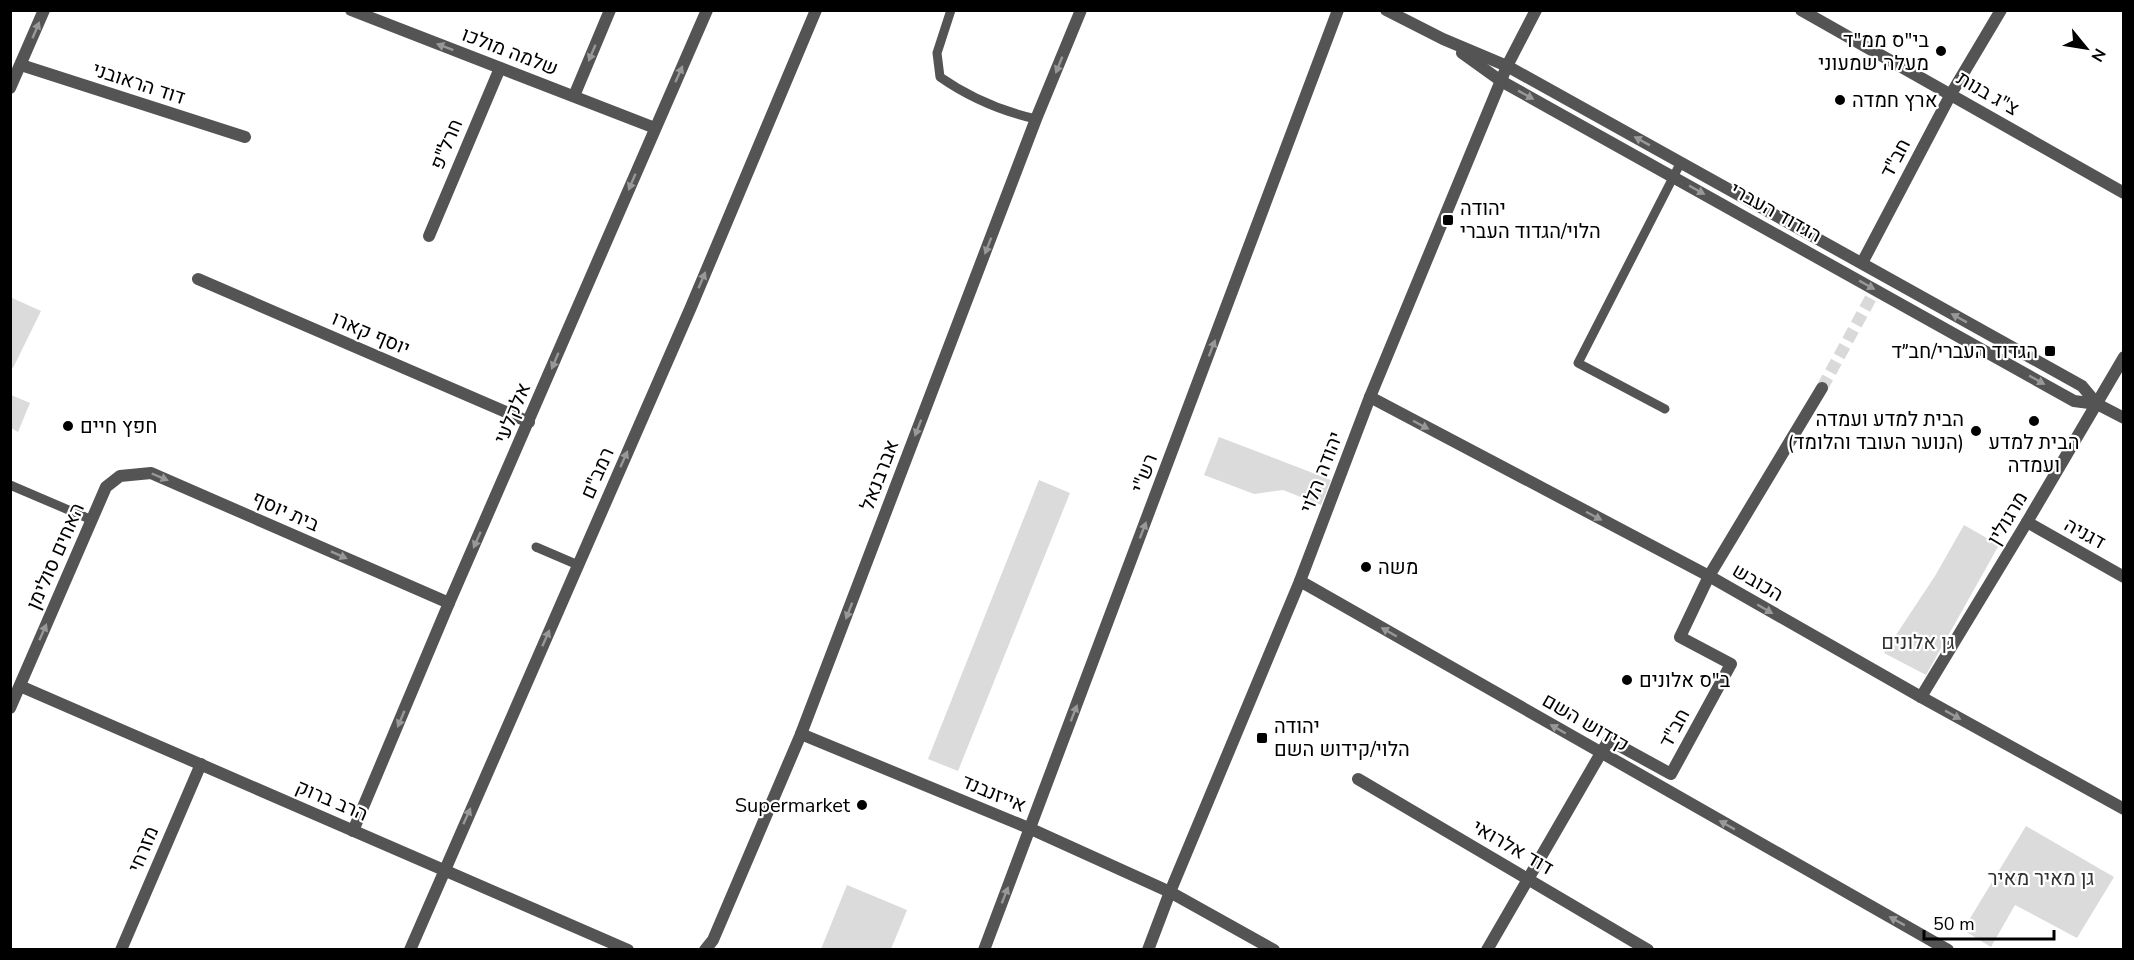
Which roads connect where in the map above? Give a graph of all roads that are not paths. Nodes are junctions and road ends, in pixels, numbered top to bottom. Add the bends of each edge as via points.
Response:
1 (44, 10) edge
2 (351, 10) edge
3 (610, 10) edge
4 (707, 10) edge
5 (816, 10) edge
6 (951, 10) edge
7 (1081, 10) edge
8 (1338, 10) edge
9 (1386, 10) edge
10 (1536, 10) edge
11 (1802, 10) edge
12 (2001, 10) edge
13 (1443, 39) junction
14 (21, 65) junction
15 (1507, 66) junction
16 (500, 68) junction
17 (1501, 81) junction
18 (10, 88) edge
19 (1951, 94) junction
20 (574, 96) junction
21 (1036, 119) junction
22 (656, 128) junction
23 (246, 137) dead end
24 (1681, 162) junction
25 (1673, 177) junction
26 (2124, 193) edge
27 (429, 236) dead end
28 (1862, 263) junction
29 (198, 279) dead end
30 (2124, 357) edge
31 (1822, 388) tunnel mouth
32 (1370, 398) junction
33 (2097, 404) junction
34 (1665, 409) dead end
35 (2124, 418) edge
36 (529, 422) junction
37 (10, 485) edge
38 (106, 487) joint
39 (92, 520) junction
40 (2027, 522) junction
41 (536, 547) dead end
42 (578, 565) junction
43 (1709, 576) junction
44 (2124, 577) edge
45 (1300, 581) junction
46 (449, 603) junction
47 (20, 686) junction
48 (1921, 697) junction
49 (10, 708) edge
50 (801, 734) junction
51 (1601, 753) junction
52 (201, 764) junction
53 (1358, 779) dead end
54 (2124, 809) edge
55 (1031, 829) junction
56 (353, 831) junction
57 (444, 870) junction
58 (1528, 879) junction
59 (1170, 892) junction
60 (121, 950) edge
61 (410, 950) edge
62 (628, 950) edge
63 (705, 950) edge
64 (984, 950) edge
65 (1148, 950) edge
66 (1274, 950) edge
67 (1487, 950) edge
68 (1648, 950) edge
69 (1948, 950) edge

14 -> 1 street
16 -> 2 street, שלמה מולכו
3 -> 20 street
22 -> 4 street, אלקלעי
42 -> 5 street, רמב"ם
6 - 21 lane via 937,53 940,76 962,92 1006,112
7 -> 21 street, אברבנאל
55 -> 8 street, רש"י
9 - 13 street, הגדוד העברי
10 - 15 street, יהודה הלוי
11 - 19 street, צ"ג בנות
12 - 19 street, חב"ד
13 - 15 street, הגדוד העברי
13 - 17 street, הגדוד העברי
14 - 18 street
14 - 23 street, דוד הראובני
15 - 17 street, יהודה הלוי
24 -> 15 street, הגדוד העברי
16 - 20 street, שלמה מולכו
16 - 27 street, חרל"פ
17 -> 25 street, הגדוד העברי
17 - 32 street, יהודה הלוי
19 - 26 street, צ"ג בנות
19 - 28 street, חב"ד
20 - 22 street, שלמה מולכו
21 -> 50 street, אברבנאל
22 -> 36 street, אלקלעי
24 - 25 lane
24 - 28 street, הגדוד העברי
25 -> 33 street, הגדוד העברי via 2074,401
25 - 34 lane via 1578,363
33 -> 28 street, הגדוד העברי via 2082,386
29 - 36 street, יוסף קארו
30 - 33 street, מרגולין
31 - 43 street, חב"ד
32 -> 43 street, הכובש
32 - 45 street, יהודה הלוי
33 - 35 street, הגדוד העברי
33 - 40 street, מרגולין
36 -> 46 street, אלקלעי
37 - 39 lane
38 - 39 street, האחים סולימן
38 -> 46 street, בית יוסף via 120,476 151,473
47 -> 39 street, האחים סולימן
40 - 44 street, דגניה
40 - 48 street, מרגולין
41 - 42 lane
57 -> 42 street, רמב"ם
43 -> 48 street, הכובש
43 - 51 street, חב"ד via 1680,637 1731,664 1671,774 1609,740
51 -> 45 street, קידוש השם
45 - 59 street, יהודה הלוי
46 -> 56 street, אלקלעי
47 - 49 street, האחים סולימן
47 - 52 street, הרב ברוק
48 -> 54 street, הכובש
50 - 55 street, אייזנבנד
50 - 63 street, אברבנאל via 713,940
51 - 58 street
69 -> 51 street, קידוש השם
52 - 56 street, הרב ברוק
52 - 60 street, מזרחי
53 - 58 street, דוד אלרואי
55 - 59 street, אייזנבנד
64 -> 55 street, רש"י
56 - 57 street, הרב ברוק
57 - 61 street, רמב"ם
57 - 62 street, הרב ברוק
58 - 67 street
58 - 68 street, דוד אלרואי
59 - 65 street, יהודה הלוי
59 - 66 street, אייזנבנד

